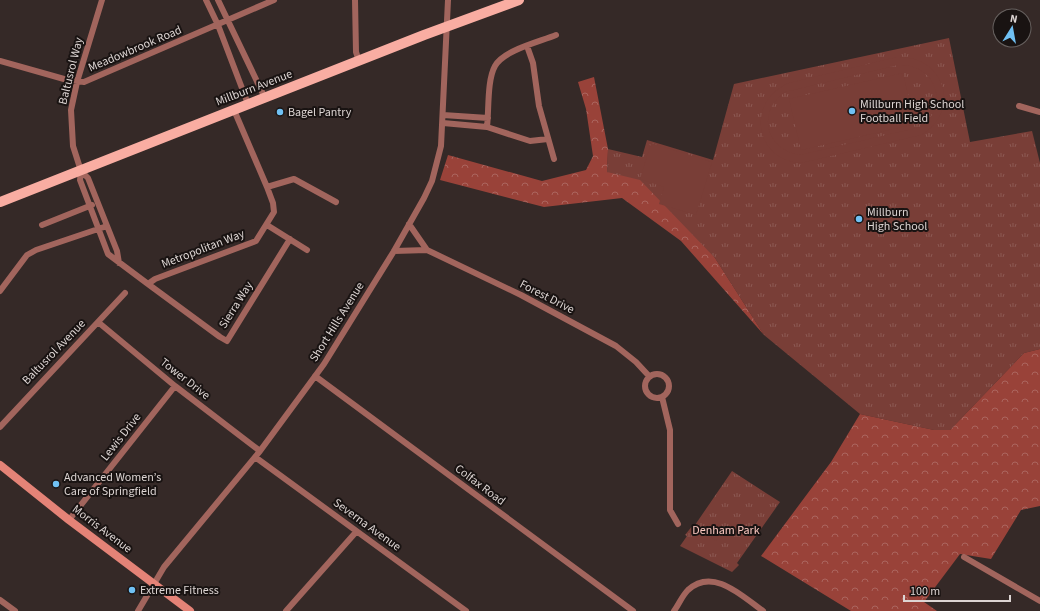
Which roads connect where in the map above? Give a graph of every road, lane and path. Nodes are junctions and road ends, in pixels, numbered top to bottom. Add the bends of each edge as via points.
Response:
1 (102, 0) edge
2 (206, 0) edge
3 (218, 0) edge
4 (274, 0) edge
5 (355, 0) edge
6 (448, 0) edge
7 (519, 0) edge
8 (229, 20) junction
9 (218, 25) junction
10 (447, 26) junction
11 (556, 35) dead end
12 (527, 46) junction
13 (0, 61) edge
14 (359, 61) junction
15 (77, 82) junction
16 (265, 98) junction
17 (248, 104) junction
18 (1019, 106) dead end
19 (234, 110) junction
20 (1040, 112) edge
21 (443, 115) junction
22 (488, 118) junction
23 (443, 123) junction
24 (487, 128) junction
25 (548, 139) junction
26 (554, 159) dead end
27 (81, 171) junction
28 (268, 188) junction
29 (1, 200) edge
30 (98, 202) junction
31 (336, 202) dead end
32 (90, 206) junction
33 (409, 224) junction
34 (42, 225) dead end
35 (267, 225) junction
36 (107, 226) junction
37 (97, 230) junction
38 (290, 239) junction
39 (307, 250) dead end
40 (427, 250) junction
41 (394, 251) junction
42 (119, 263) junction
43 (148, 284) junction
44 (0, 291) edge
45 (125, 293) dead end
46 (98, 322) junction
47 (315, 376) junction
48 (649, 376) junction
49 (175, 386) junction
50 (662, 397) junction
51 (0, 426) edge
52 (260, 451) junction
53 (255, 457) junction
54 (0, 465) edge
55 (69, 520) junction
56 (678, 524) dead end
57 (356, 532) junction
58 (964, 557) dead end
59 (154, 584) junction
60 (0, 600) edge
61 (1040, 601) edge
62 (15, 611) edge
63 (138, 611) edge
64 (190, 611) edge
65 (286, 611) edge
66 (466, 611) edge
67 (633, 611) edge
68 (674, 611) edge
69 (763, 611) edge

1 - 15 street, Baltusrol Way
2 - 9 street
3 - 8 street
4 - 8 street, Meadowbrook Road
5 - 14 street via 356,52
6 - 10 street, Short Hills Avenue
7 - 10 main road, Millburn Avenue
8 - 9 street, Meadowbrook Road
8 - 16 street
9 - 15 street, Meadowbrook Road via 89,81
9 - 17 street
10 - 14 main road, Millburn Avenue
10 - 21 street, Short Hills Avenue
11 - 12 street
12 - 22 street via 509,53 495,66 491,80
12 - 25 street
13 - 15 street, Meadowbrook Road
14 - 16 main road, Millburn Avenue
15 - 27 street, Baltusrol Way via 71,110 71,129
16 - 17 main road, Millburn Avenue
17 - 19 main road, Millburn Avenue
18 - 20 street
19 - 27 main road, Millburn Avenue
19 - 28 street, Metropolitan Way
21 - 22 street
21 - 23 street, Short Hills Avenue
22 - 24 street
23 - 24 street
23 - 33 street, Short Hills Avenue via 432,181
24 - 25 street via 530,141
25 - 26 street
27 - 29 main road, Millburn Avenue
27 - 30 street via 88,178
27 - 32 street via 80,180
28 - 31 street via 294,179
28 - 35 street, Metropolitan Way via 274,208
30 - 32 street
30 - 36 street
32 - 34 street
32 - 37 street
33 - 40 street, Forest Drive
33 - 41 street, Short Hills Avenue
35 - 38 street
35 - 43 street, Metropolitan Way via 256,241 155,279
36 - 37 street
36 - 42 street
37 - 42 street via 108,254
37 - 44 street via 27,255
38 - 39 street
38 - 43 street, Sierra Way via 227,341
40 - 41 street, Forest Drive
40 - 48 street, Forest Drive via 522,295 606,341 636,362
41 - 47 street, Short Hills Avenue
42 - 43 street
45 - 46 street, Baltusrol Avenue
46 - 49 street, Tower Drive
46 - 51 street, Baltusrol Avenue
47 - 52 street, Short Hills Avenue
47 - 67 street, Colfax Road
48 - 50 street via 645,383 647,393 654,398
48 - 50 street via 656,374 666,378 668,388
49 - 52 street, Tower Drive
49 - 55 street, Lewis Drive
50 - 56 street via 671,433 670,510
52 - 53 street, Short Hills Avenue
53 - 57 street, Severna Avenue
53 - 59 street, Short Hills Avenue via 164,567
54 - 55 main road, Morris Avenue
55 - 59 main road, Morris Avenue
57 - 65 street
57 - 66 street, Severna Avenue
58 - 61 street
59 - 63 street, Short Hills Avenue
59 - 64 main road, Morris Avenue
60 - 62 street
68 - 69 street via 684,595 694,586 707,582 722,583

